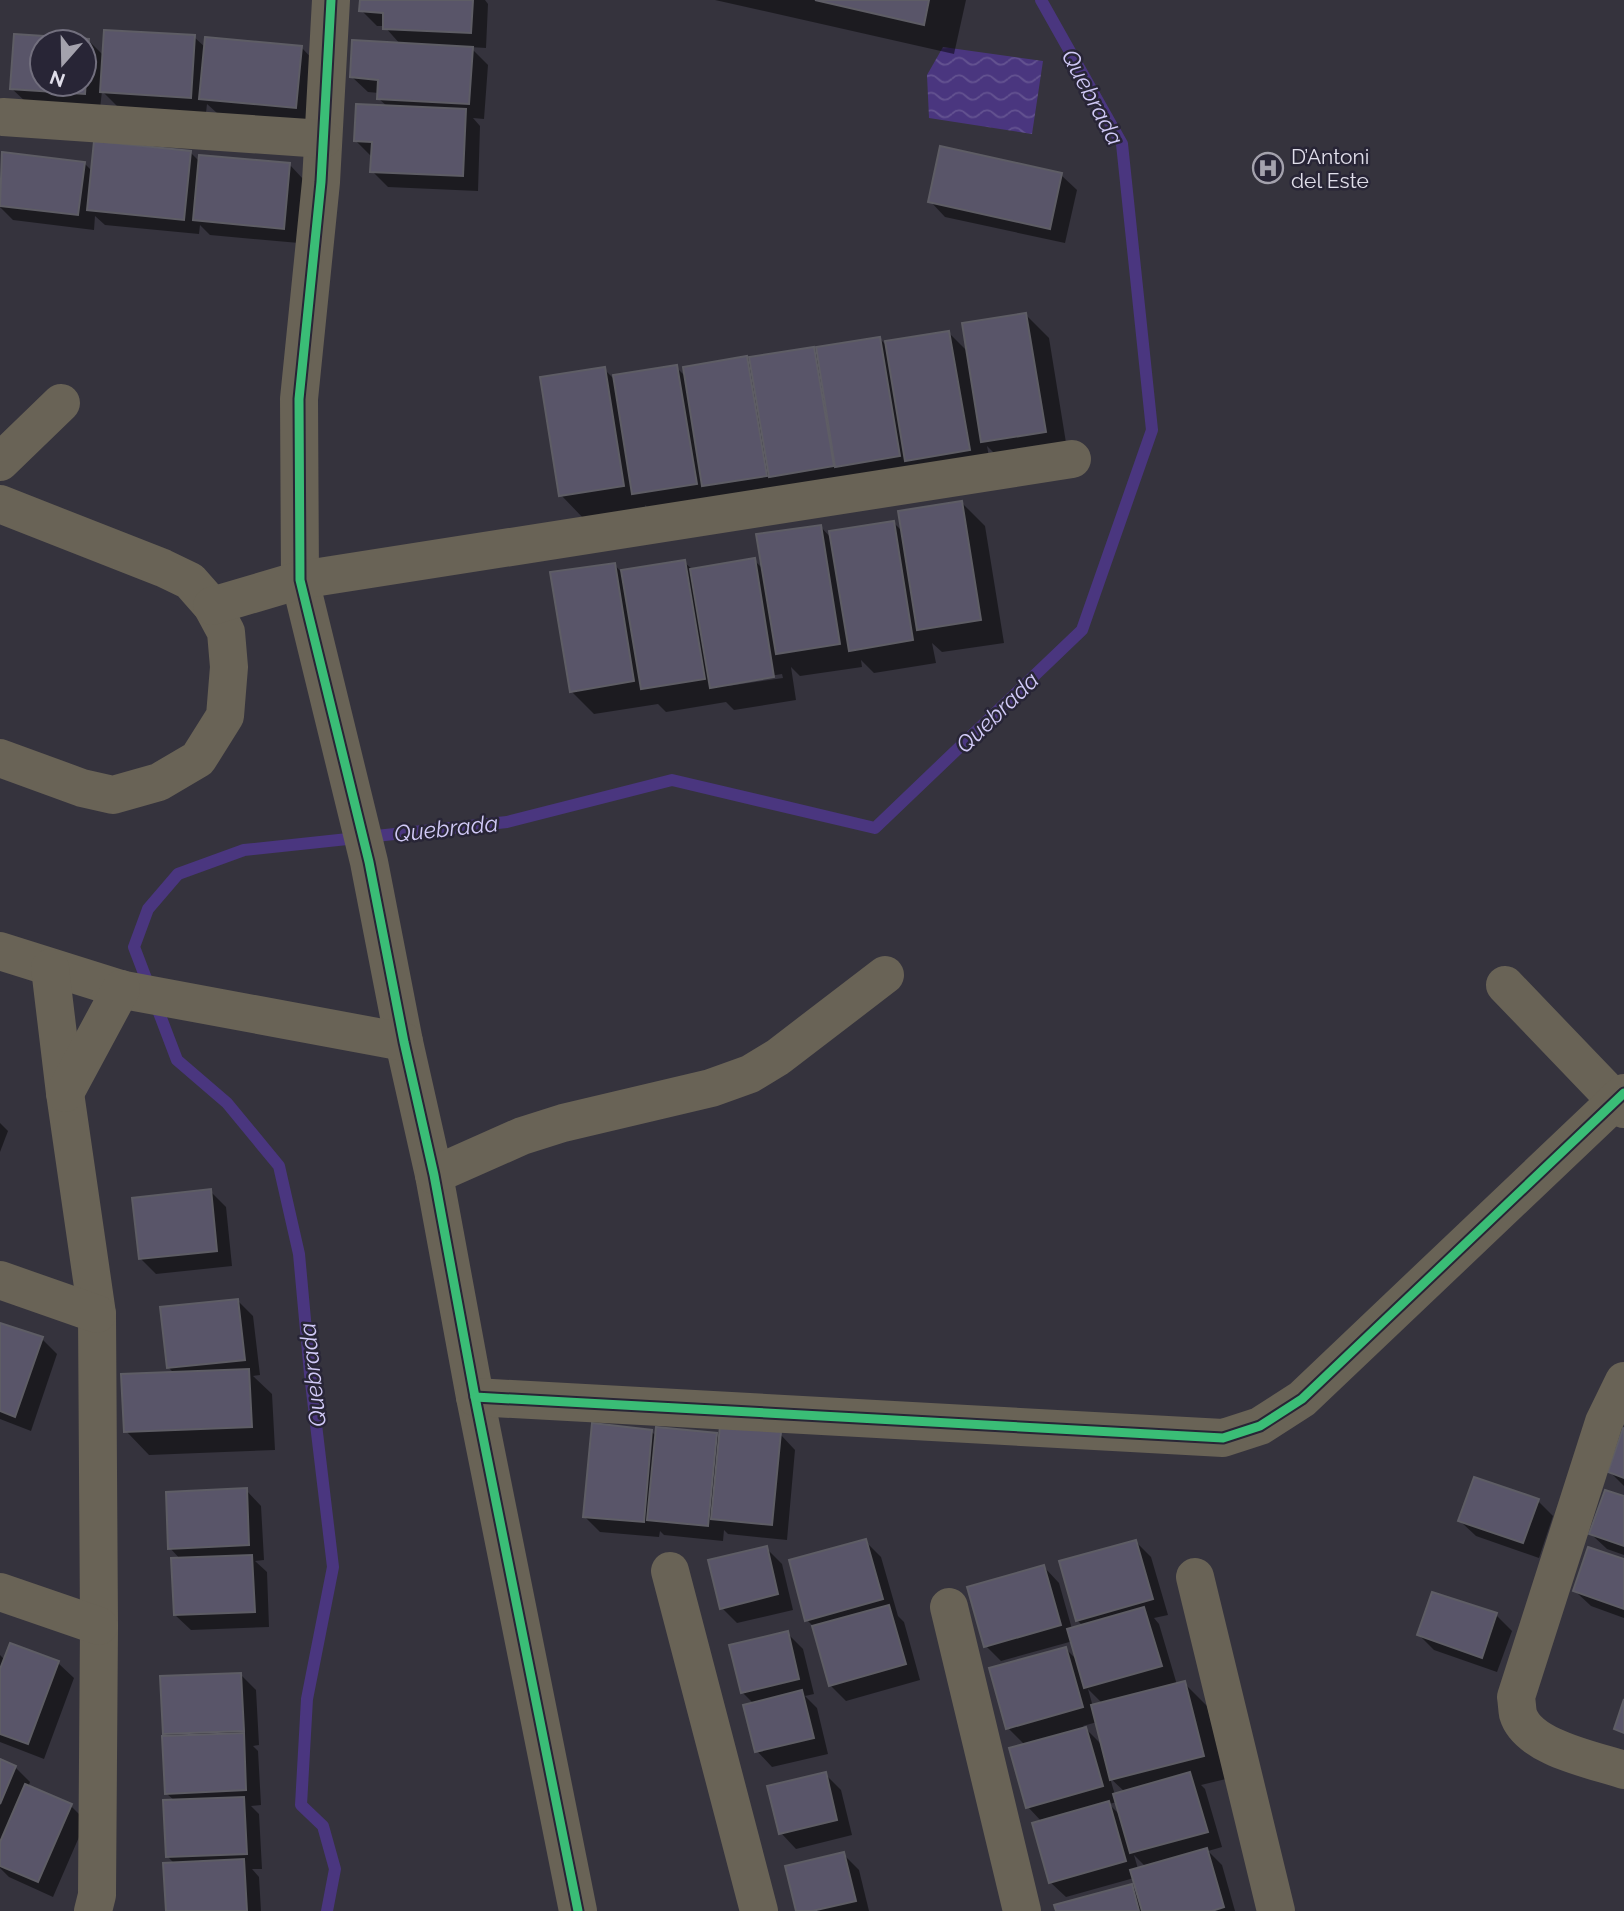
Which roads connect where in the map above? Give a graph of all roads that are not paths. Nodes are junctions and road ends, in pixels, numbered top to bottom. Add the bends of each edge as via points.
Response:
1 (331, 0) edge
2 (3, 117) dead end
3 (323, 139) junction
4 (61, 403) dead end
5 (1072, 459) dead end
6 (0, 462) edge
7 (0, 504) edge
8 (300, 580) junction
9 (212, 606) junction
10 (0, 758) edge
11 (0, 951) edge
12 (50, 968) junction
13 (885, 975) dead end
14 (1505, 985) dead end
15 (123, 990) junction
16 (404, 1042) junction
17 (65, 1093) junction
18 (1621, 1101) edge
19 (434, 1175) junction
20 (0, 1280) edge
21 (97, 1314) junction
22 (1624, 1381) edge
23 (475, 1397) junction
24 (670, 1571) dead end
25 (1195, 1577) dead end
26 (0, 1592) edge
27 (949, 1608) dead end
28 (99, 1626) junction
29 (1624, 1770) edge
30 (93, 1911) edge
31 (578, 1911) edge
32 (759, 1911) edge
33 (1022, 1911) edge
34 (1276, 1911) edge

1 - 3 street
2 - 3 street
3 - 8 street via 299,400
4 - 6 street
5 - 8 street
7 - 9 street via 163,568 190,582
8 - 9 street
8 - 16 street via 356,804
9 - 10 street via 226,632 225,716 198,760 159,782 113,795
11 - 12 street
12 - 15 street
12 - 17 street
13 - 19 street via 750,1074 522,1136
14 - 18 street
15 - 16 street
15 - 17 street
16 - 19 street
17 - 21 street
18 - 23 street via 1302,1399 1260,1426 1223,1438
19 - 23 street
20 - 21 street
21 - 28 street
22 - 29 street via 1604,1422 1516,1697 1518,1716 1550,1746
23 - 31 street
24 - 32 street
25 - 34 street
26 - 28 street
27 - 33 street
28 - 30 street via 97,1895

